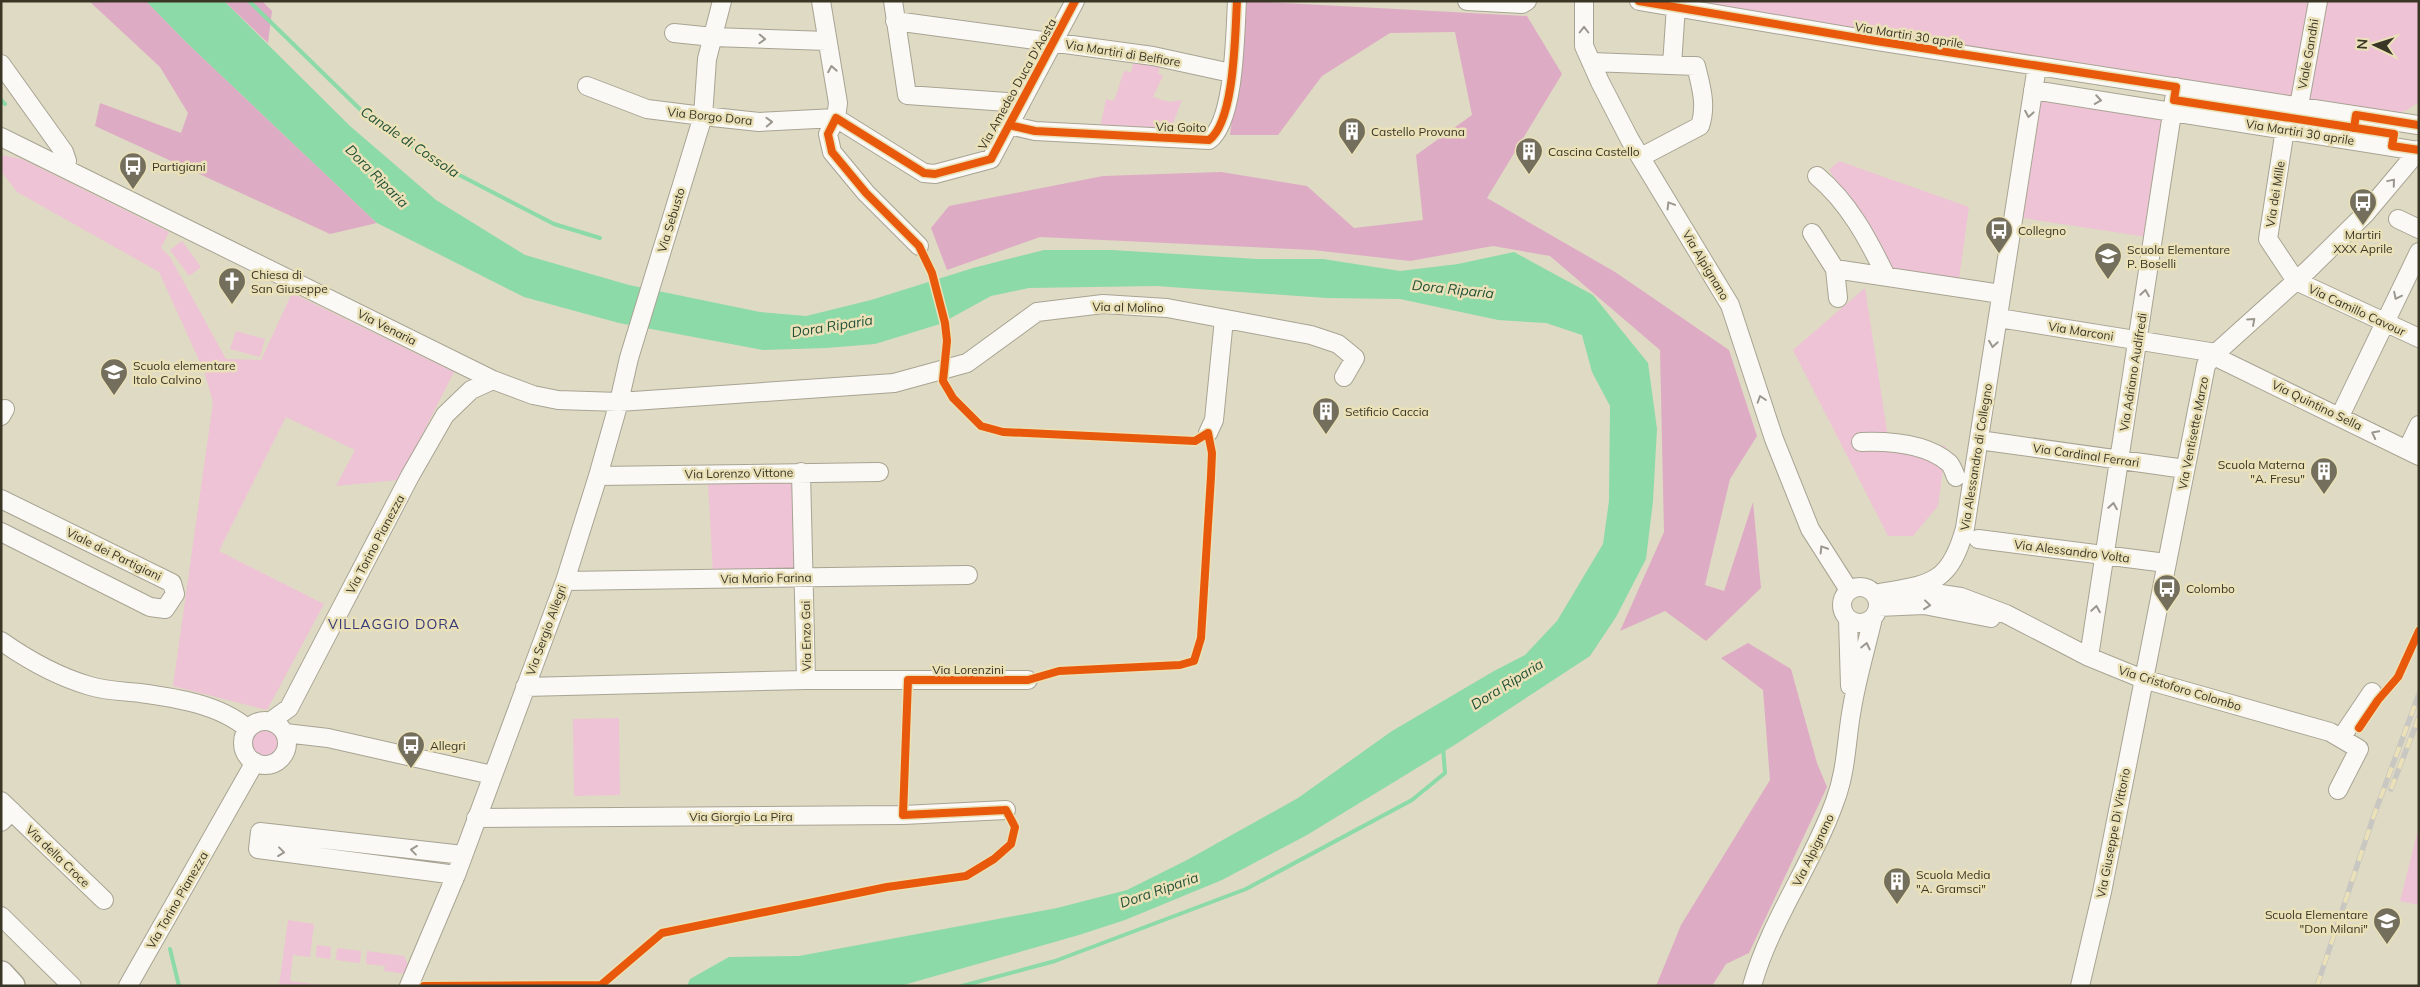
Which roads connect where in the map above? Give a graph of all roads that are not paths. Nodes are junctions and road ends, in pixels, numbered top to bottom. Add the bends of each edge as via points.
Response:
1 (722, 1) edge
2 (821, 1) edge
3 (893, 1) edge
4 (1075, 1) edge
5 (1238, 1) edge
6 (1467, 1) edge
7 (1527, 1) edge
8 (1584, 1) edge
9 (1639, 1) edge
10 (2318, 1) edge
11 (1676, 6) junction
12 (895, 21) junction
13 (674, 32) dead end
14 (713, 37) junction
15 (827, 41) junction
16 (1053, 43) junction
17 (1591, 62) junction
18 (1, 64) edge
19 (1672, 65) junction
20 (2037, 66) junction
21 (1231, 73) junction
22 (587, 86) dead end
23 (2176, 88) junction
24 (2033, 90) junction
25 (1021, 103) junction
26 (2299, 106) junction
27 (2172, 112) junction
28 (703, 116) junction
29 (836, 118) junction
30 (1009, 125) junction
31 (2419, 125) edge
32 (2285, 130) junction
33 (1, 137) edge
34 (2419, 150) edge
35 (1641, 157) junction
36 (64, 168) junction
37 (1818, 176) dead end
38 (2398, 219) dead end
39 (2419, 229) edge
40 (1812, 233) dead end
41 (919, 246) dead end
42 (2419, 252) edge
43 (1835, 269) junction
44 (1886, 276) junction
45 (2296, 281) junction
46 (2001, 294) junction
47 (1838, 298) dead end
48 (1224, 319) junction
49 (2005, 319) dead end
50 (2385, 322) junction
51 (2419, 338) edge
52 (2138, 341) junction
53 (2216, 353) junction
54 (1344, 377) dead end
55 (493, 380) junction
56 (800, 389) joint
57 (619, 402) junction
58 (2340, 416) junction
59 (2419, 425) edge
60 (1208, 434) dead end
61 (1861, 442) dead end
62 (1986, 442) dead end
63 (2413, 453) edge
64 (2120, 459) junction
65 (2185, 469) junction
66 (801, 472) junction
67 (879, 472) dead end
68 (598, 476) junction
69 (1956, 477) dead end
70 (1, 499) edge
71 (1, 532) edge
72 (1978, 539) dead end
73 (2105, 554) junction
74 (2166, 563) junction
75 (968, 575) dead end
76 (805, 577) junction
77 (565, 581) junction
78 (1904, 589) junction
79 (1849, 590) junction
80 (1875, 607) junction
81 (1848, 619) junction
82 (2024, 625) junction
83 (1, 641) edge
84 (2089, 657) junction
85 (2143, 679) junction
86 (806, 680) junction
87 (1028, 680) dead end
88 (525, 687) junction
89 (2372, 692) dead end
90 (1851, 708) junction
91 (271, 721) junction
92 (248, 729) junction
93 (2341, 738) junction
94 (285, 741) junction
95 (255, 762) junction
96 (492, 775) junction
97 (2338, 790) dead end
98 (1006, 810) dead end
99 (5, 812) edge
100 (476, 818) junction
101 (463, 855) junction
102 (456, 875) junction
103 (104, 900) dead end
104 (1, 916) edge
105 (1, 974) edge
106 (12, 986) edge
107 (72, 986) edge
108 (128, 986) edge
109 (409, 986) edge
110 (1752, 986) edge
111 (2080, 986) edge

1 - 14 street, Via Sebusto
2 - 15 street
3 - 12 street
4 - 16 street, Via Amedeo Duca D'Aosta
5 - 21 street, Via Goito
6 - 7 street via 1522,4
17 -> 8 street, Via Alpignano via 1584,46
9 - 11 street, Via Martiri 30 aprile
10 - 26 street, Viale Gandhi
11 - 19 street
11 - 20 street, Via Martiri 30 aprile
12 - 16 street, Via Martiri di Belfiore
12 - 25 street via 906,95
13 - 14 street
14 -> 15 street
14 - 28 street, Via Sebusto via 707,59
29 -> 15 street via 838,103
16 - 21 street, Via Martiri di Belfiore via 1153,56
16 - 25 street, Via Amedeo Duca D'Aosta
17 - 19 street
17 - 35 street, Via Alpignano
18 - 36 street via 64,152 67,161
19 - 35 street via 1696,66 1702,90 1703,118 1700,126
20 - 23 street, Via Martiri 30 aprile
20 - 24 street, Via Alessandro di Collegno
21 - 30 street, Via Goito via 1221,124 1208,140 1035,131
22 - 28 street, Via Borgo Dora via 647,109
23 - 26 street, Via Martiri 30 aprile
23 - 27 street, Via Adriano Audifredi
24 -> 27 street, Via Martiri 30 aprile
24 -> 46 street, Via Alessandro di Collegno
25 - 30 street, Via Amedeo Duca D'Aosta
26 - 31 street, Via Martiri 30 aprile
27 - 32 street, Via Martiri 30 aprile
52 -> 27 street, Via Adriano Audifredi
28 -> 29 street, Via Borgo Dora via 759,122
28 - 57 street, Via Sebusto via 628,358
29 - 30 street, Via Amedeo Duca D'Aosta via 924,173 935,174 991,159
29 - 41 street via 828,134 832,152 866,193
32 - 34 street, Via Martiri 30 aprile
32 - 45 street, Via dei Mille via 2268,239
33 - 36 street, Via Venaria
45 -> 34 street, Via Ventisette Marzo via 2366,213
79 -> 35 street, Via Alpignano via 1810,529 1774,439 1730,305
36 - 55 street, Via Venaria
37 - 44 street via 1836,191 1847,207
38 - 39 street
40 - 43 street
42 -> 50 street
43 - 44 street
43 - 47 street
44 - 46 street
45 - 50 street, Via Camillo Cavour
53 -> 45 street, Via Ventisette Marzo
46 -> 78 street, Via Alessandro di Collegno via 1960,547 1938,579 1925,586
48 - 54 street, Via al Molino via 1311,334 1338,344 1355,358
48 - 56 street, Via al Molino via 1167,308 1103,304 1037,312 968,363 894,383
48 - 60 street via 1214,420
49 - 52 street, Via Marconi
50 - 51 street, Via Camillo Cavour
50 - 58 street
52 - 53 street, Via Marconi
52 - 64 street, Via Adriano Audifredi
53 - 58 street, Via Quintino Sella via 2220,359
53 - 65 street, Via Ventisette Marzo via 2205,370
55 - 57 street, Via Venaria via 533,395 558,400
55 - 91 street, Via Torino Pianezza via 471,390 445,416 410,476 289,708
56 - 57 street, Via Venaria
57 - 68 street, Via Sergio Allegri
63 -> 58 street, Via Quintino Sella
59 - 63 street
61 - 69 street via 1901,444 1929,450 1950,464
62 - 64 street, Via Cardinal Ferrari
64 - 65 street, Via Cardinal Ferrari
73 -> 64 street, Via Adriano Audifredi
65 - 74 street, Via Ventisette Marzo
66 - 67 street, Via Lorenzo Vittone
66 - 68 street, Via Lorenzo Vittone
66 - 76 street, Via Enzo Gai
68 - 77 street, Via Sergio Allegri
70 - 71 street, Viale dei Partigiani via 172,583 174,594 165,609 150,607
72 - 73 street, Via Alessandro Volta
73 - 74 street, Via Alessandro Volta
84 -> 73 street, Via Adriano Audifredi
74 - 85 street, Via Ventisette Marzo
75 - 76 street, Via Mario Farina
76 - 77 street, Via Mario Farina
76 - 86 street, Via Enzo Gai
77 - 88 street, Via Sergio Allegri
78 - 80 street, Via Alessandro di Collegno
78 - 82 street, Via Cristoforo Colombo via 1961,597 2006,614
79 - 80 street via 1861,586 1870,589
79 - 81 street via 1841,605
80 - 81 street via 1859,623
80 -> 82 street, Via Cristoforo Colombo via 1924,604
90 -> 80 street, Via Alpignano
81 - 90 street, Via Alpignano
82 - 84 street, Via Cristoforo Colombo
83 - 92 street via 39,665 91,687 165,696 236,718
84 - 85 street, Via Cristoforo Colombo
85 - 93 street, Via Cristoforo Colombo via 2330,732
85 - 111 street, Via Giuseppe Di Vittorio via 2102,892
86 - 87 street, Via Lorenzini
86 - 88 street, Via Lorenzini
88 - 96 street, Via Sergio Allegri
89 - 93 street
90 - 110 street, Via Alpignano via 1845,769 1836,800 1771,937
91 - 92 street, Via Torino Pianezza via 254,723
91 - 94 street via 279,726
92 - 95 street via 243,738 244,747
93 - 97 street, Via Cristoforo Colombo via 2359,749
94 - 95 street via 282,757 274,763
94 - 96 street via 313,736 328,738
95 - 108 street, Via Torino Pianezza
96 - 100 street, Via Sergio Allegri
98 - 100 street, Via Giorgio La Pira via 903,815
99 - 103 street, Via della Croce
100 - 101 street, Via Sergio Allegri
101 - 102 street, Via Sergio Allegri
101 -> 102 street via 260,832 258,849
102 - 109 street, Via Sergio Allegri
104 - 107 street
105 - 106 highway

